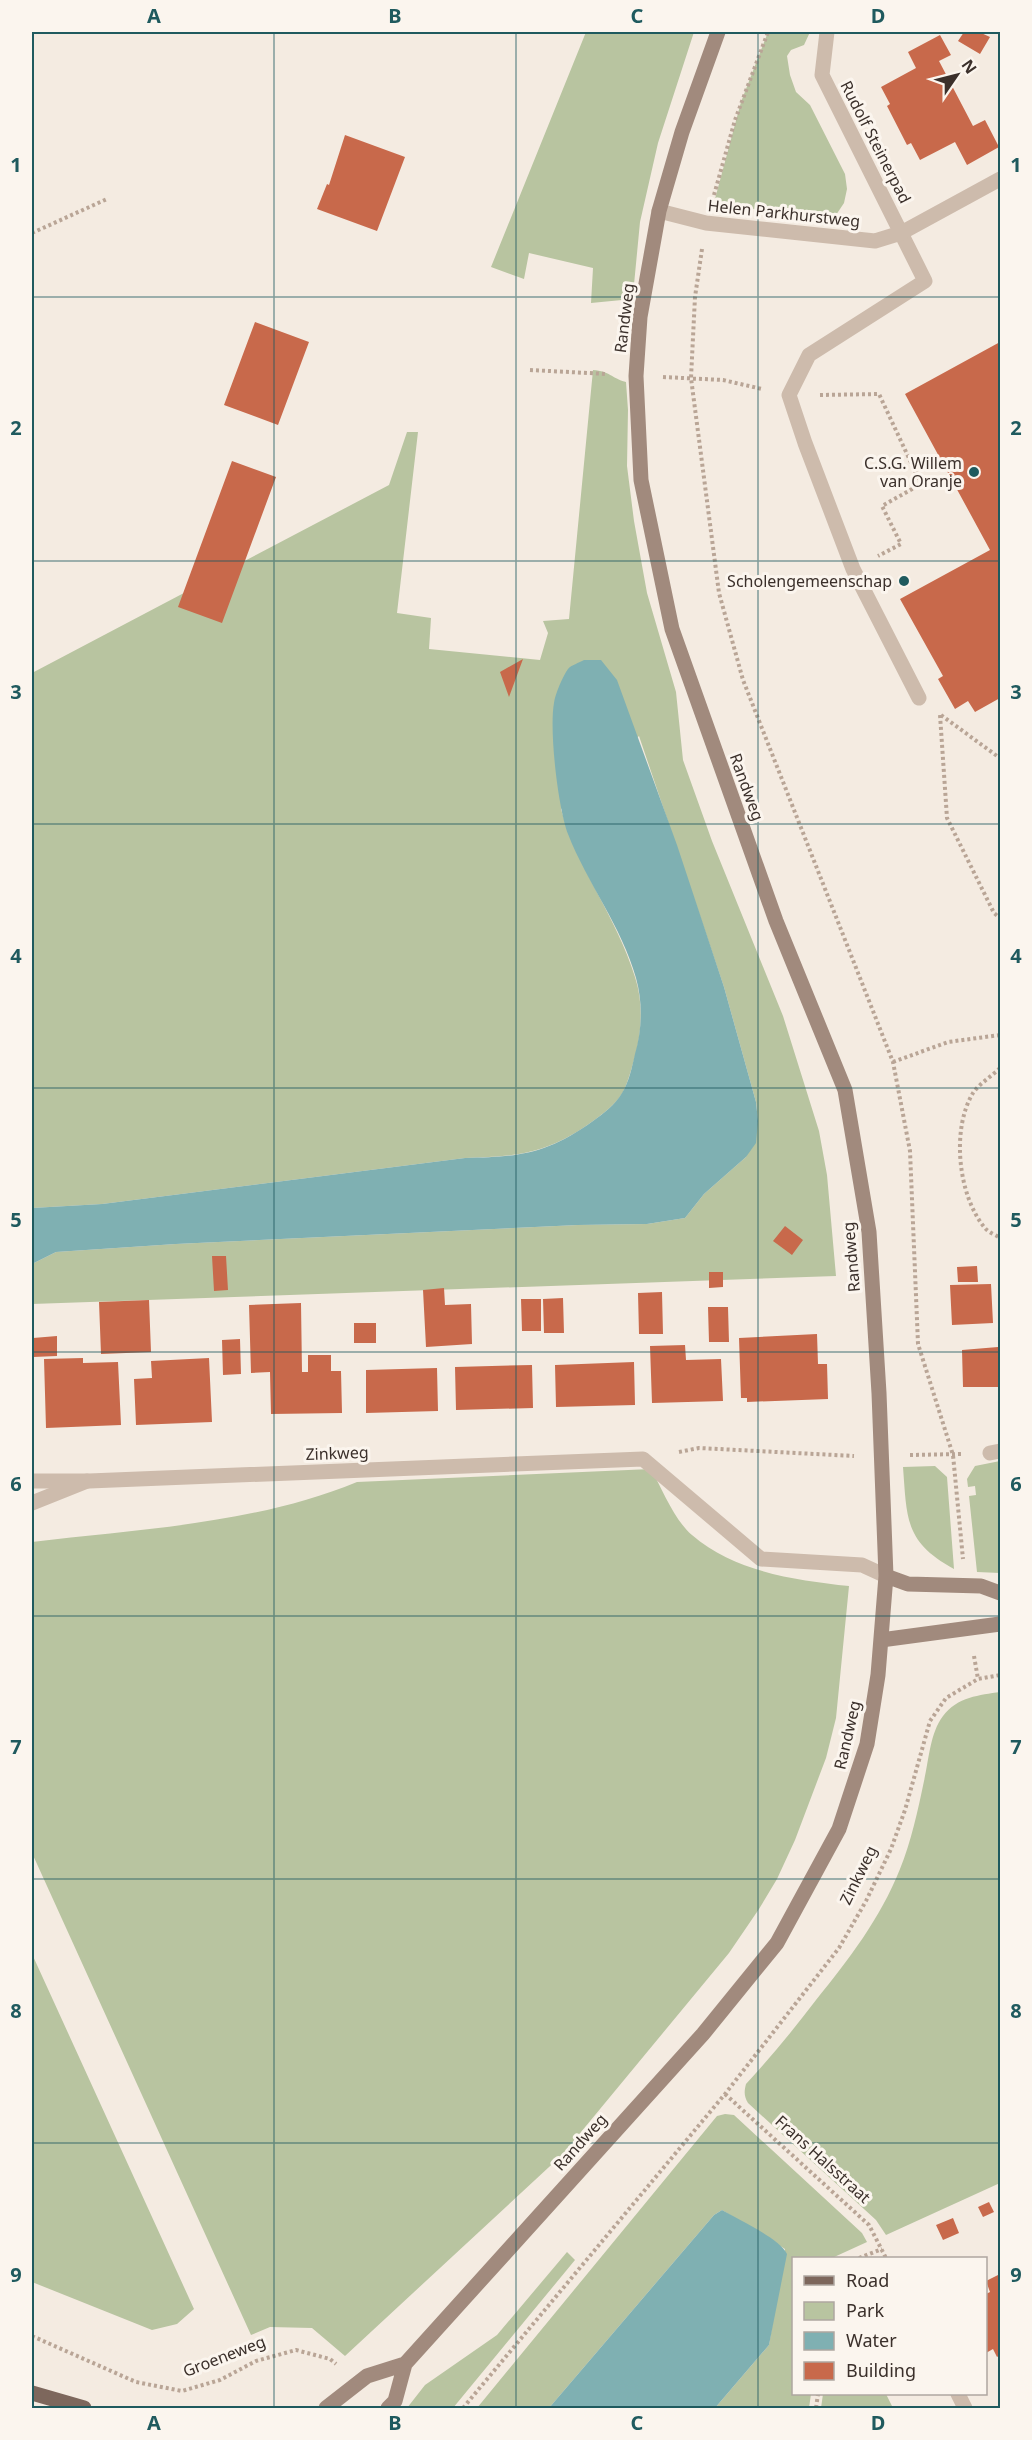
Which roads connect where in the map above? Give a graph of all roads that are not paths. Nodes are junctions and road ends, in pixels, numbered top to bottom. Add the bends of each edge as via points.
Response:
1 (718, 32) edge
2 (827, 32) edge
3 (1000, 179) edge
4 (659, 211) junction
5 (901, 232) junction
6 (918, 698) road end
7 (32, 1481) edge
8 (89, 1481) junction
9 (32, 1503) edge
10 (886, 1576) junction
11 (1000, 1593) edge
12 (1000, 1623) edge
13 (880, 1640) junction
14 (405, 2364) junction
15 (32, 2394) edge
16 (958, 2395) edge
17 (51, 2409) edge
18 (84, 2409) edge
19 (326, 2409) edge
20 (388, 2409) edge
21 (965, 2409) edge

1 - 4 street, Randweg
2 - 5 street, Rudolf Steinerpad via 822,75
3 - 5 street, Helen Parkhurstweg
4 - 5 street, Helen Parkhurstweg via 706,223 875,241
4 - 10 street, Randweg via 639,317 636,376 640,480 672,628 772,910 845,1090 869,1232
5 - 6 street, Rudolf Steinerpad via 926,281 809,355 789,395 853,569
7 - 8 street, Zinkweg
8 - 9 street
8 - 10 street, Zinkweg via 643,1459 761,1559 862,1564
10 - 11 street via 908,1584 981,1587
10 - 13 street, Randweg
12 - 13 street
13 - 14 street, Randweg via 867,1744 839,1829 777,1943 703,2034
14 - 19 street via 367,2376
14 - 20 street, Randweg
15 - 17 main road
15 - 18 main road
16 - 21 street

